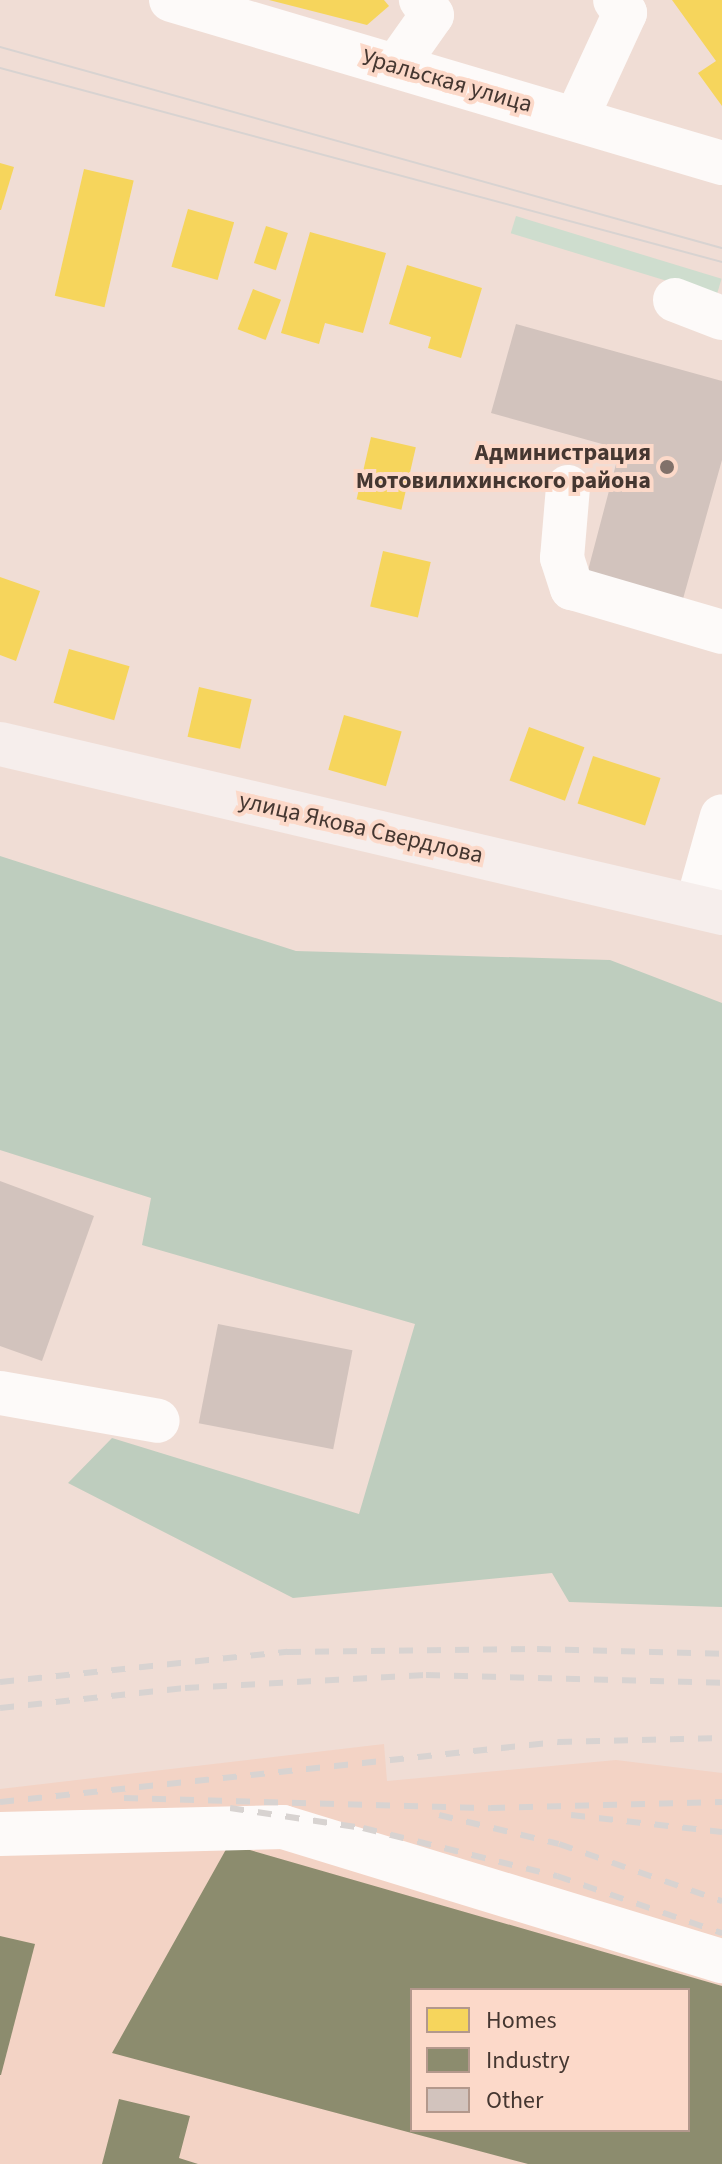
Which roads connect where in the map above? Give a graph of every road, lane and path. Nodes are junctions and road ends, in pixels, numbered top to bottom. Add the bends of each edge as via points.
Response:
1 (171, 0) edge
2 (421, 0) edge
3 (615, 0) edge
4 (396, 66) junction
5 (576, 119) junction
6 (722, 163) edge
7 (675, 300) dead end
8 (722, 318) edge
9 (568, 487) dead end
10 (722, 632) edge
11 (0, 744) edge
12 (722, 816) edge
13 (710, 909) edge
14 (0, 1393) edge
15 (158, 1421) dead end
16 (0, 1834) edge
17 (722, 1961) edge

1 - 4 street, Уральская улица
2 - 4 street via 432,15
3 - 5 street via 625,13
4 - 5 street, Уральская улица
5 - 6 street, Уральская улица
7 - 8 street
9 - 10 street via 562,558 572,588
11 - 13 main road, улица Якова Свердлова
12 - 13 street
14 - 15 street
16 - 17 street via 283,1827

